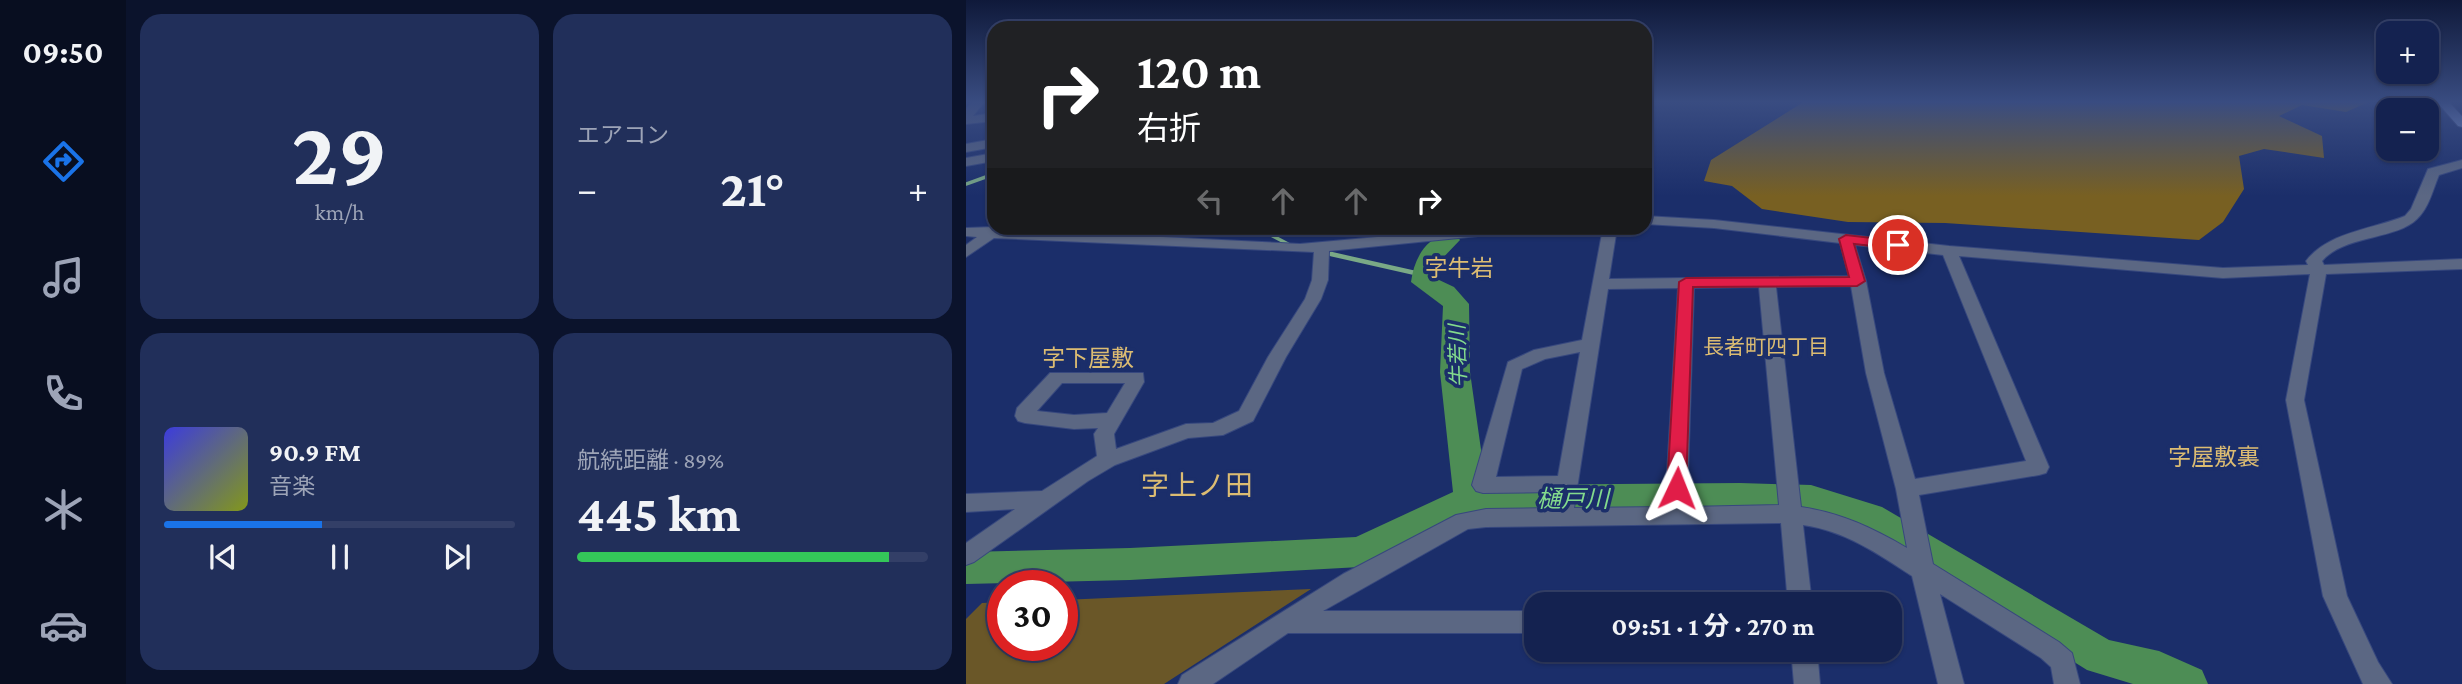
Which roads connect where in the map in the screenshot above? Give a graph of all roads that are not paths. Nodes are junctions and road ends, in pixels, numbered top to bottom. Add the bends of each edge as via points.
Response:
1 (987, 145) edge
2 (966, 148) edge
3 (987, 158) edge
4 (966, 162) edge
5 (2462, 164) edge
6 (1652, 220) edge
7 (987, 231) edge
8 (966, 232) edge
9 (988, 235) edge
10 (1056, 235) edge
11 (1123, 235) edge
12 (1449, 235) edge
13 (1609, 235) edge
14 (1846, 239) junction
15 (1117, 240) junction
16 (1322, 248) junction
17 (1949, 251) junction
18 (966, 252) edge
19 (2462, 264) edge
20 (2319, 270) junction
21 (1857, 281) junction
22 (1686, 282) junction
23 (1767, 282) junction
24 (1600, 284) junction
25 (1591, 344) junction
26 (1113, 420) junction
27 (1108, 460) junction
28 (1567, 486) junction
29 (1907, 489) junction
30 (1048, 499) junction
31 (966, 503) edge
32 (1676, 514) junction
33 (1790, 514) junction
34 (1561, 519) junction
35 (967, 554) edge
36 (1922, 568) junction
37 (1799, 592) edge
38 (1284, 622) junction
39 (1524, 622) edge
40 (1805, 662) edge
41 (1191, 684) edge
42 (1807, 684) edge
43 (1951, 684) edge
44 (2067, 684) edge
45 (2379, 684) edge

1 - 2 street
3 - 4 street
5 - 20 street via 2433,172 2410,219 2318,254
6 - 14 street
7 - 8 street
9 - 18 street
10 - 15 street
11 - 15 street
12 - 16 street
13 - 24 street
14 - 17 street
14 - 21 street
15 - 16 street
16 - 27 street via 1320,280 1313,299 1246,416 1216,430 1186,431
17 - 20 street via 2223,273
17 - 29 street via 2039,467
19 - 20 street
20 - 45 street via 2295,400 2335,596
21 - 23 street
21 - 29 street via 1875,373
22 - 23 street
22 - 24 street
22 - 32 street
23 - 33 street
24 - 25 street
25 - 28 street
25 - 28 street via 1540,354 1514,366 1483,485
26 - 26 street via 1136,377 1057,377 1024,412 1025,416 1074,422
26 - 27 street via 1104,434
27 - 30 street
28 - 34 street
29 - 36 street
30 - 31 street
30 - 35 street
32 - 33 street
32 - 34 street
33 - 36 street via 1843,525
33 - 37 street
34 - 38 street via 1464,522
36 - 43 street
36 - 44 street via 2050,650 2063,661
38 - 39 street
38 - 41 street
40 - 42 street

